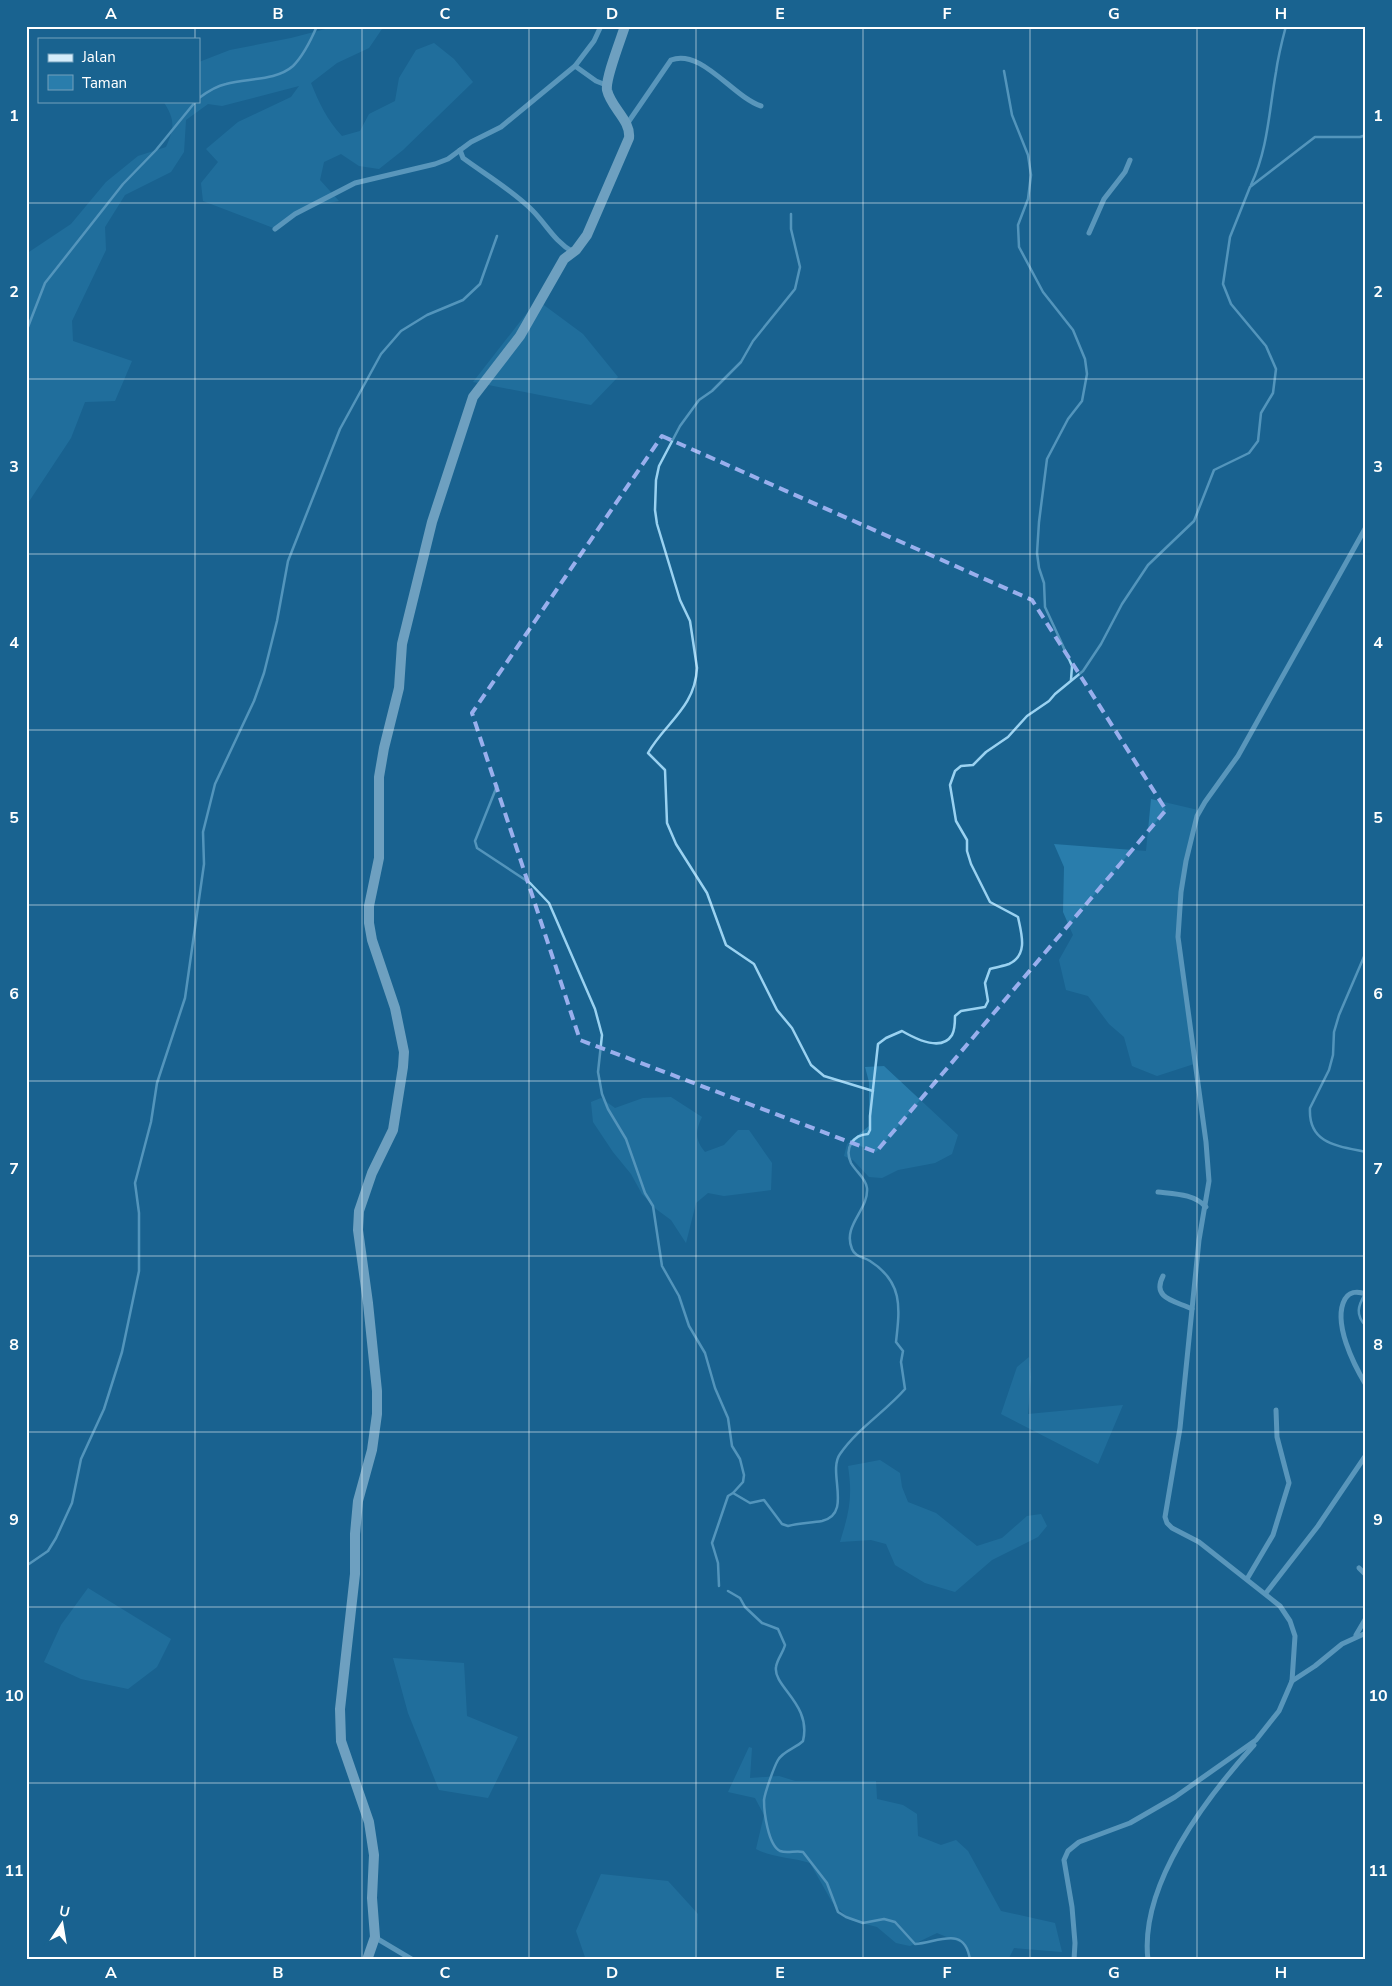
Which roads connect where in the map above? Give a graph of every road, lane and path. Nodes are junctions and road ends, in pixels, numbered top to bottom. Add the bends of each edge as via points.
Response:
1 (601, 26) edge
2 (625, 26) edge
3 (575, 66) junction
4 (606, 85) junction
5 (761, 106) dead end
6 (627, 124) junction
7 (460, 150) junction
8 (1130, 160) dead end
9 (275, 229) dead end
10 (1090, 233) dead end
11 (573, 252) junction
12 (1366, 526) edge
13 (1158, 1192) dead end
14 (1206, 1208) junction
15 (1163, 1276) dead end
16 (1366, 1294) edge
17 (1192, 1309) junction
18 (1366, 1385) edge
19 (1276, 1410) dead end
20 (1366, 1455) edge
21 (1360, 1568) dead end
22 (1366, 1575) edge
23 (1247, 1579) junction
24 (1266, 1592) junction
25 (1366, 1618) edge
26 (1366, 1633) edge
27 (1356, 1635) junction
28 (1292, 1681) junction
29 (1256, 1740) junction
30 (375, 1937) junction
31 (367, 1960) edge
32 (413, 1960) edge
33 (1074, 1960) edge
34 (1148, 1960) edge

1 - 3 street
2 - 4 street
3 - 4 street
3 - 7 street via 501,127
4 - 6 street via 610,99
5 - 6 street via 748,102 699,61 677,58 672,60
6 - 11 street via 629,138 617,167 587,235
7 - 9 street via 435,164 369,178 338,190
7 - 11 street via 463,158 517,196 560,244
8 - 10 street via 1104,199
11 - 30 street via 560,265 524,329 473,397 432,522 402,644 399,688 379,777 379,858 369,906 370,923 372,940 395,1008 404,1052 393,1130 372,1172 359,1211 358,1230 377,1414 372,1450 358,1501 355,1574 340,1709 341,1741 372,1833
12 - 14 street via 1238,756 1197,816 1190,843 1181,892 1178,937 1206,1142 1209,1181
13 - 14 street via 1199,1200
14 - 17 street via 1199,1240
15 - 17 street via 1159,1291 1163,1296
16 - 18 street via 1354,1292 1348,1295 1342,1304 1341,1315 1345,1342
17 - 23 street via 1180,1428 1165,1517 1172,1528 1199,1542
19 - 23 street via 1278,1438 1289,1483 1273,1535
20 - 24 street via 1318,1526
21 - 22 street
23 - 24 street
24 - 28 street via 1290,1621 1295,1636
25 - 27 street
26 - 27 street
27 - 28 street
28 - 29 street via 1279,1711
29 - 33 street via 1175,1797 1130,1823 1079,1842 1068,1850 1064,1860 1072,1907
29 - 34 street via 1200,1810 1172,1861 1148,1923
30 - 31 street
30 - 32 street

